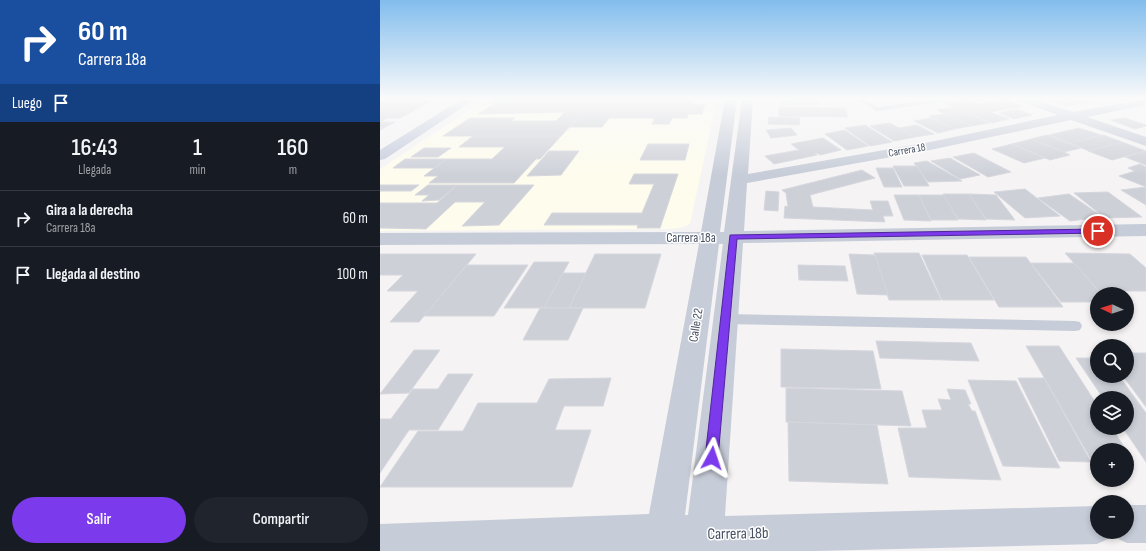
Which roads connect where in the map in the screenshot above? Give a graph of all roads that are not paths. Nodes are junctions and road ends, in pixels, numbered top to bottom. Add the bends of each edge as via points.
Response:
1 (429, 125) edge
2 (729, 125) edge
3 (744, 125) edge
4 (1031, 125) edge
5 (1097, 125) edge
6 (1146, 142) edge
7 (380, 156) edge
8 (738, 180) junction
9 (1146, 230) edge
10 (722, 237) junction
11 (380, 239) edge
12 (725, 319) junction
13 (1074, 326) dead end
14 (1134, 524) edge
15 (1146, 524) edge
16 (1090, 525) edge
17 (662, 541) edge
18 (380, 543) edge
19 (704, 543) edge

1 - 7 main road
2 - 10 street, Calle 22
3 - 8 street, Calle 22
4 - 8 street, Carrera 18 via 930,146
5 - 6 street
8 - 10 street, Calle 22
9 - 10 street, Carrera 18a
10 - 11 street, Carrera 18a
10 - 12 street, Calle 22
10 - 17 street, Calle 22
12 - 13 lane
12 - 19 street, Calle 22
14 - 15 street
16 - 19 street, Carrera 18b
17 - 18 street, Carrera 18b
17 - 19 street, Carrera 18b

